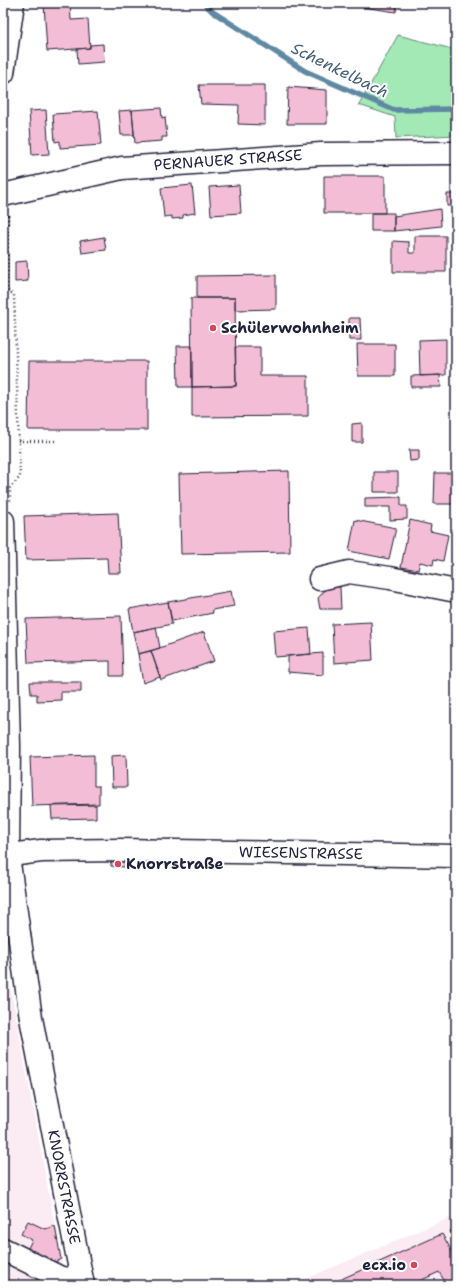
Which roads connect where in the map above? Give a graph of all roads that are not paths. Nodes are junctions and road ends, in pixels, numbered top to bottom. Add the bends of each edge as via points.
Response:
1 (13, 3) edge
2 (3, 73) edge
3 (456, 153) edge
4 (3, 195) edge
5 (3, 521) edge
6 (320, 579) dead end
7 (456, 591) edge
8 (6, 856) edge
9 (456, 856) edge
10 (11, 929) edge
11 (3, 1249) edge
12 (82, 1282) edge

1 - 2 street
3 - 4 street, PERNAUER STRASSE via 321,154 122,168
5 - 8 street, KNORRSTRASSE via 9,746
6 - 7 street via 348,572
8 - 9 street, WIESENSTRASSE via 41,851 120,850
8 - 10 street, KNORRSTRASSE
10 - 12 street, KNORRSTRASSE via 31,1018
11 - 12 street, KNORRSTRASSE via 61,1278

